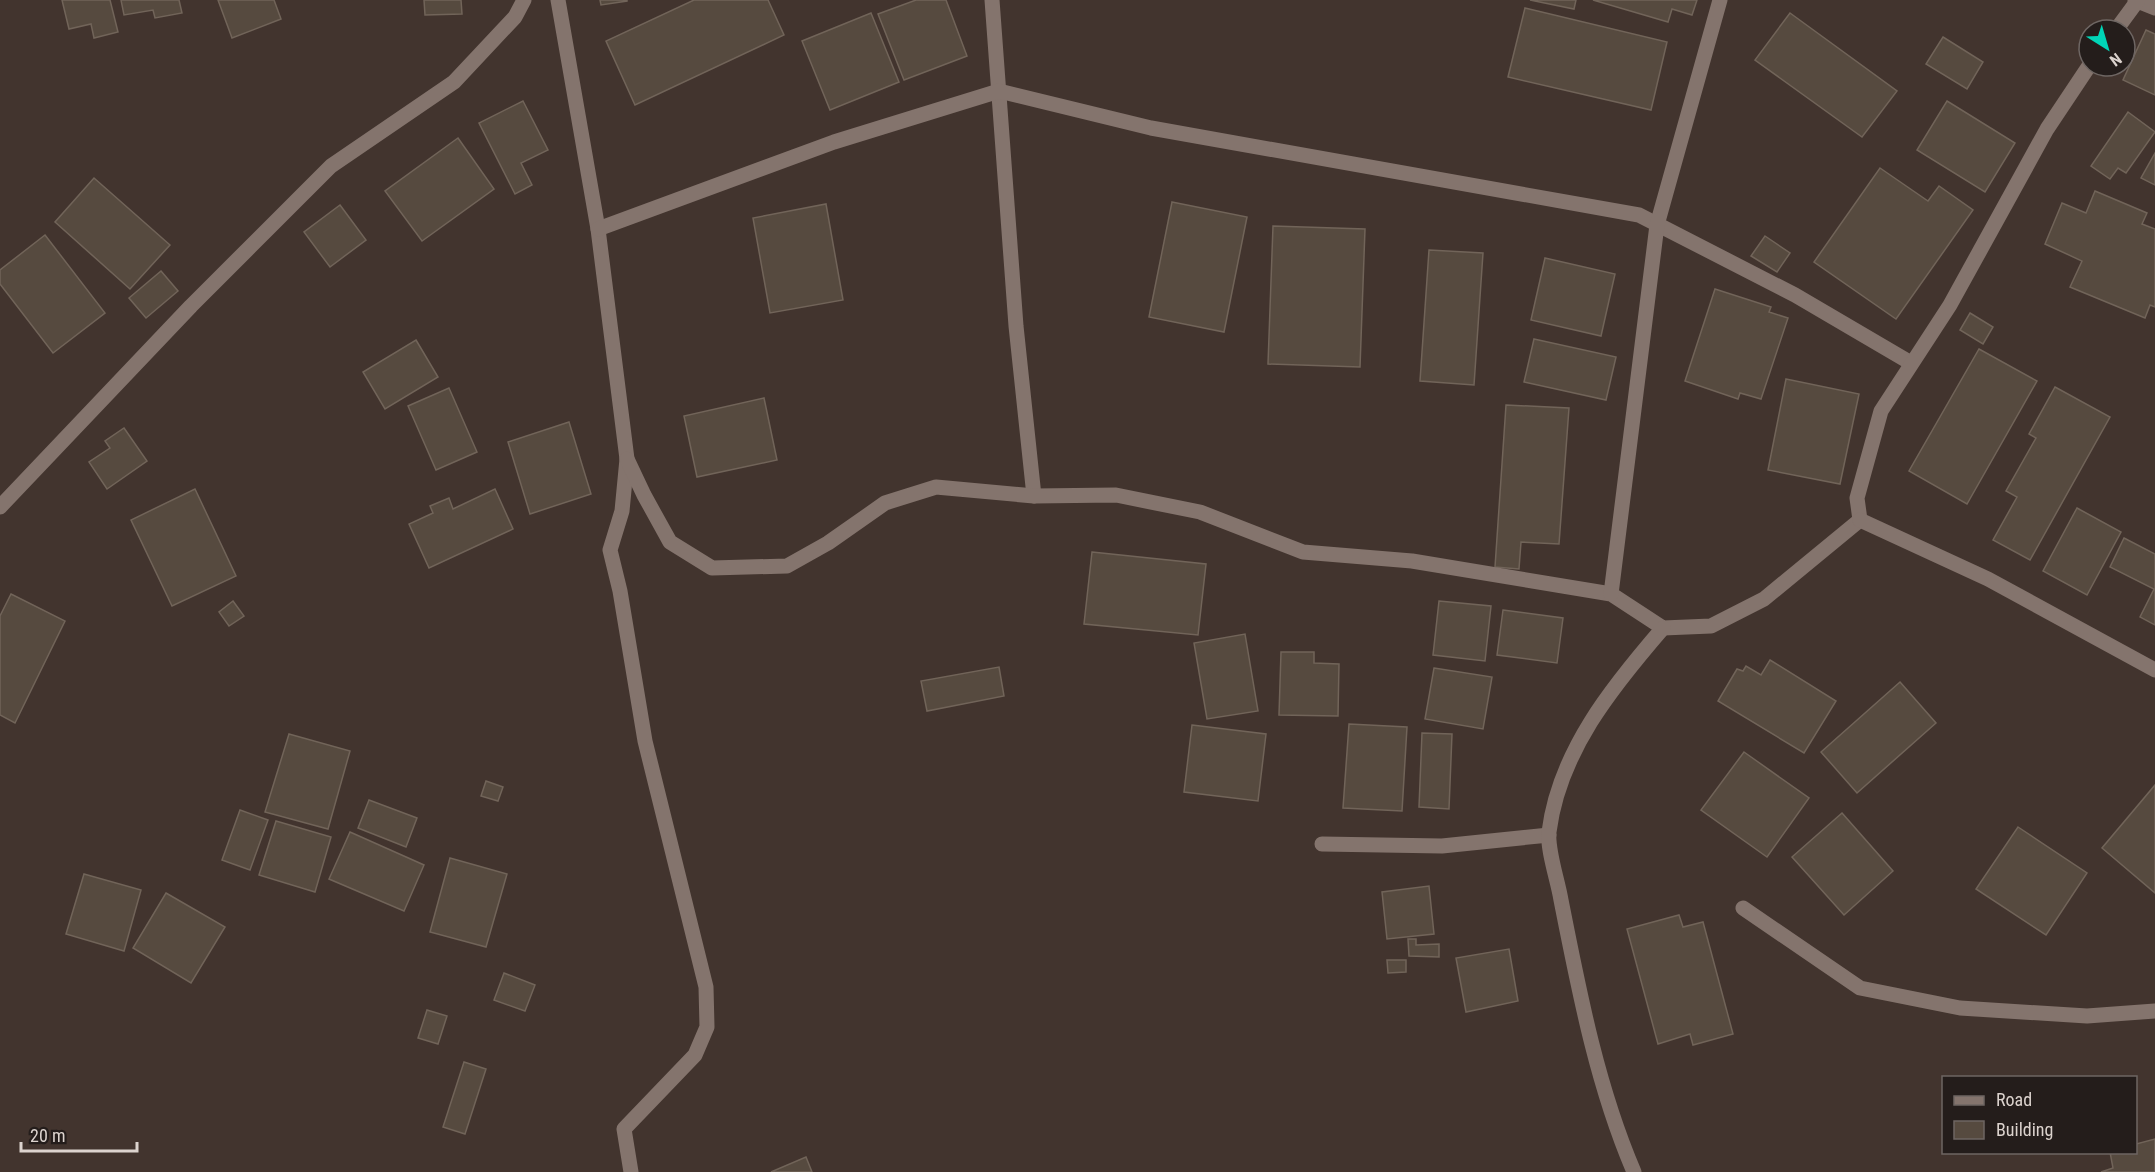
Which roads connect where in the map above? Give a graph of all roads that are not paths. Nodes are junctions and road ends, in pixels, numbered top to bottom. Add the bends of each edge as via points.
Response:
1 (524, 0) edge
2 (558, 0) edge
3 (992, 0) edge
4 (1720, 0) edge
5 (2137, 0) edge
6 (2155, 8) edge
7 (2124, 18) edge
8 (2081, 78) edge
9 (999, 91) junction
10 (1657, 225) junction
11 (598, 229) junction
12 (1911, 363) junction
13 (627, 459) junction
14 (1034, 496) junction
15 (0, 507) edge
16 (1860, 520) junction
17 (1611, 594) junction
18 (1663, 628) junction
19 (2155, 670) edge
20 (1549, 835) junction
21 (1322, 844) dead end
22 (1743, 908) dead end
23 (2155, 1011) edge
24 (631, 1172) edge
25 (1634, 1172) edge

1 - 15 street via 515,17 454,82 331,166
2 - 11 street
3 - 9 street
4 - 10 street
5 - 6 street
5 - 7 street
8 - 12 street via 2047,129 1950,305
9 - 10 street via 1151,128 1639,215
9 - 11 street via 834,142
9 - 14 street via 1016,326
10 - 12 street via 1795,295
10 - 17 street
11 - 13 street
12 - 16 street via 1881,411 1857,498
13 - 14 street via 670,542 712,568 787,566 885,503 936,487
13 - 24 street via 622,511 610,550 645,741 706,987 707,1027 695,1055 624,1129
14 - 17 street via 1116,495 1200,512 1303,552 1412,561
16 - 18 street via 1764,599 1711,626
16 - 19 street via 1988,579
17 - 18 street
18 - 20 street via 1614,684 1573,752 1555,803
20 - 21 street via 1442,846
20 - 25 street via 1572,955 1613,1124
22 - 23 street via 1860,988 1960,1008 2087,1016

